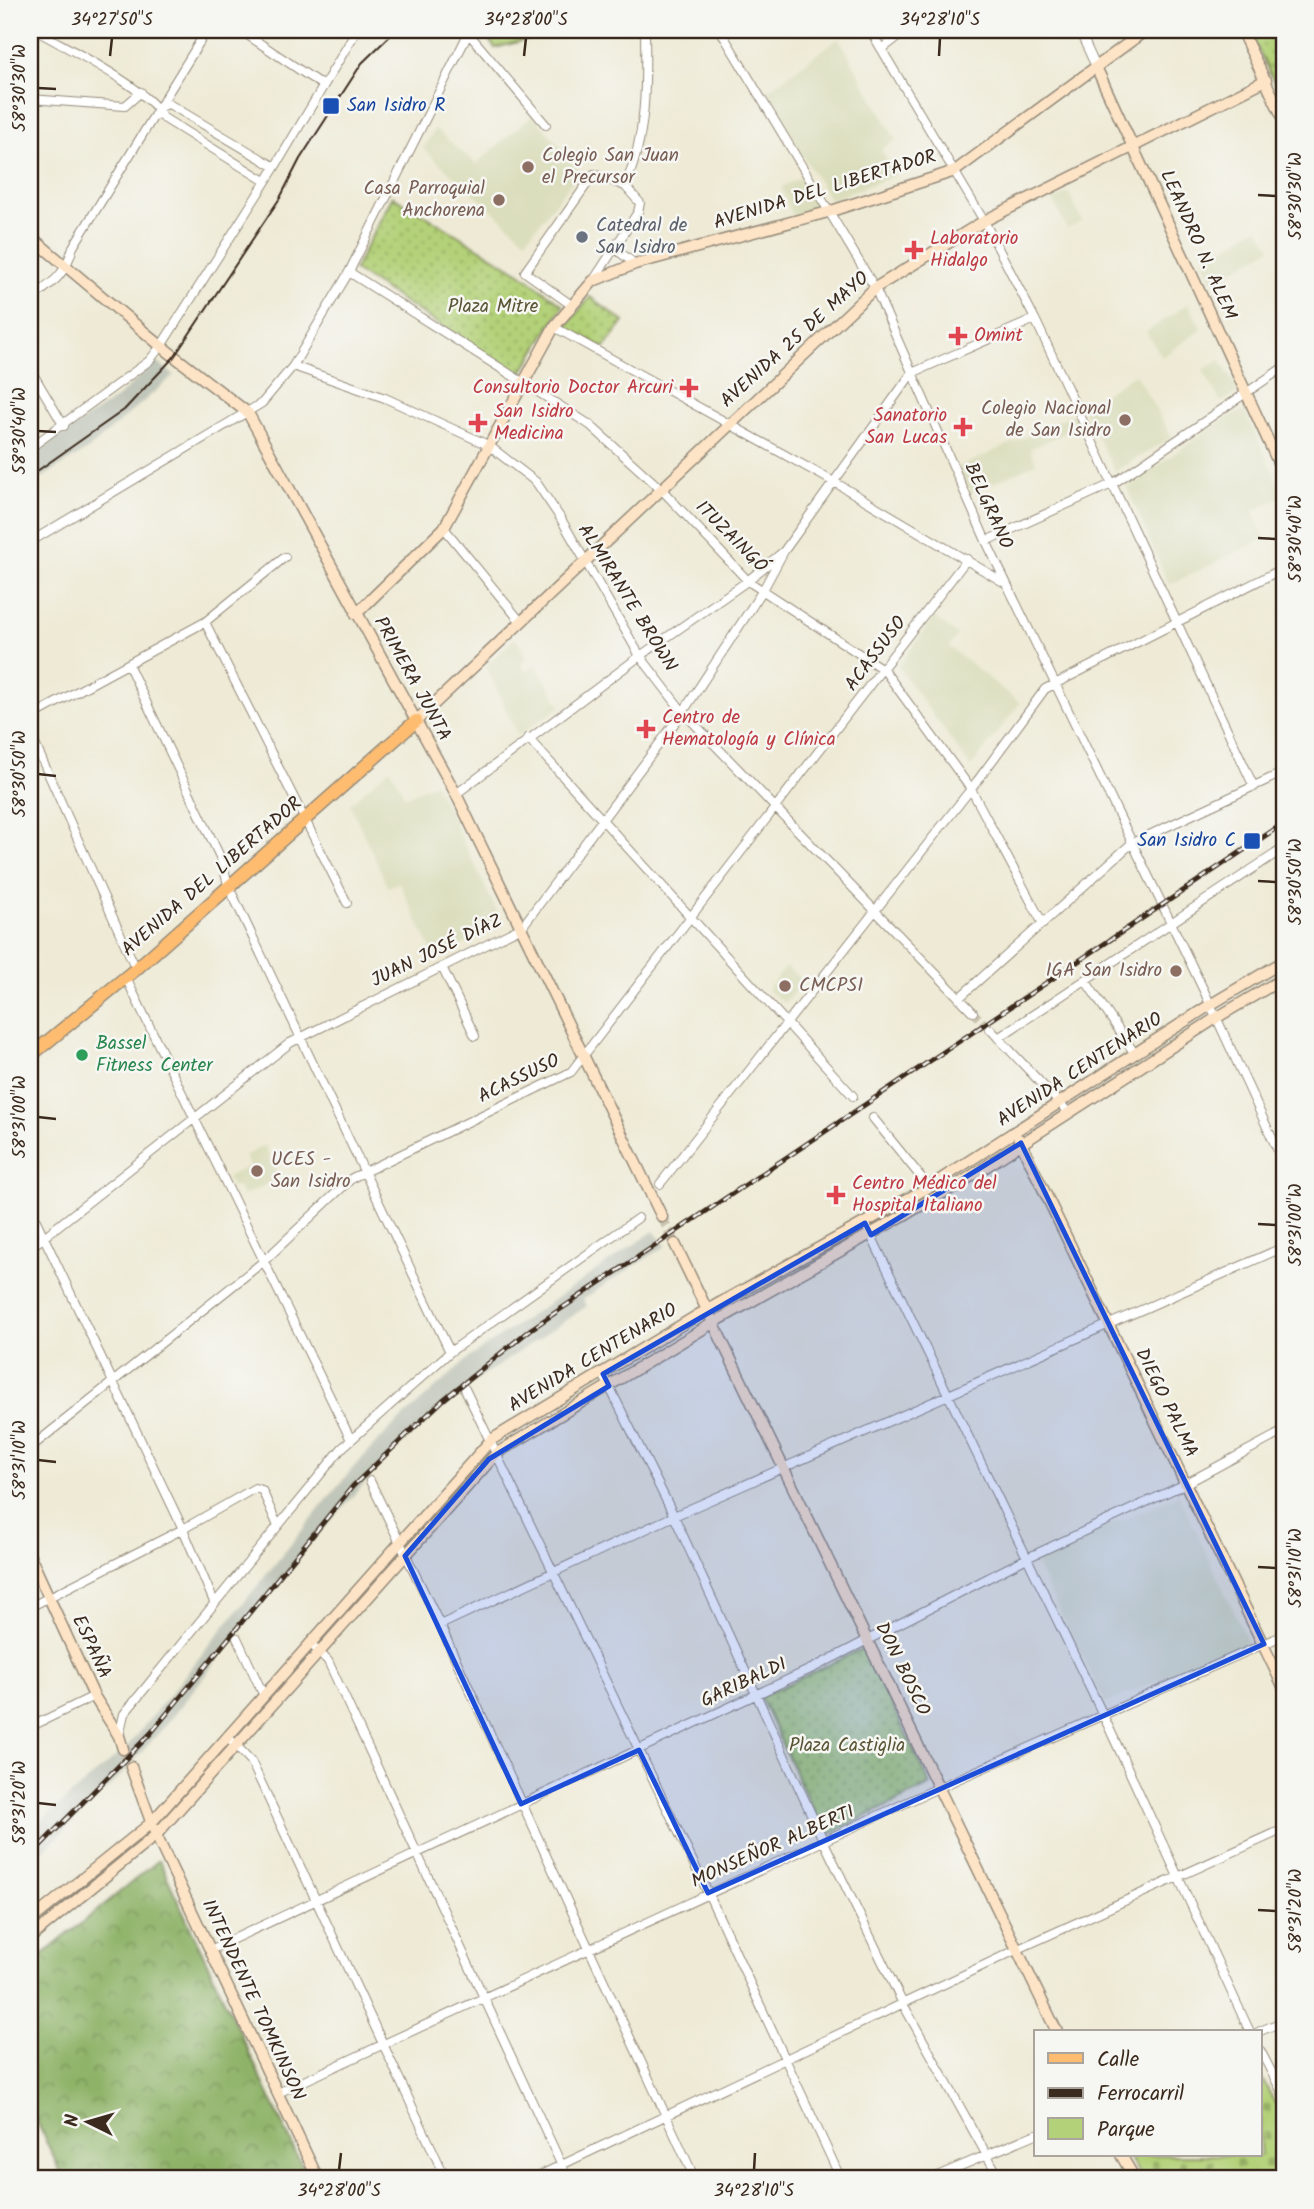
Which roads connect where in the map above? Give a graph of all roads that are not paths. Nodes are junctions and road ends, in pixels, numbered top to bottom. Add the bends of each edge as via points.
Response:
1 (35, 30) edge
2 (207, 30) edge
3 (240, 30) edge
4 (357, 30) edge
5 (645, 30) edge
6 (720, 30) edge
7 (870, 30) edge
8 (907, 30) edge
9 (1079, 30) edge
10 (1146, 30) edge
11 (1241, 30) edge
12 (469, 32) edge
13 (882, 49) junction
14 (1097, 69) junction
15 (1266, 80) junction
16 (322, 85) junction
17 (141, 92) junction
18 (30, 99) edge
19 (159, 107) junction
20 (1284, 120) edge
21 (546, 125) dead end
22 (1133, 145) junction
23 (275, 167) junction
24 (955, 172) junction
25 (265, 181) junction
26 (625, 186) junction
27 (828, 212) junction
28 (984, 221) junction
29 (30, 236) edge
30 (613, 247) junction
31 (635, 264) junction
32 (67, 267) junction
33 (349, 272) junction
34 (593, 281) junction
35 (875, 288) junction
36 (30, 299) edge
37 (570, 304) junction
38 (1035, 319) junction
39 (554, 327) junction
40 (161, 346) junction
41 (293, 366) junction
42 (1284, 367) edge
43 (30, 369) edge
44 (912, 373) junction
45 (522, 382) junction
46 (1246, 392) junction
47 (248, 413) junction
48 (730, 424) junction
49 (64, 426) junction
50 (488, 445) junction
51 (30, 448) edge
52 (1284, 475) edge
53 (833, 482) junction
54 (1114, 483) junction
55 (663, 491) junction
56 (444, 528) junction
57 (986, 541) junction
58 (30, 542) edge
59 (784, 551) junction
60 (285, 557) dead end
61 (967, 559) junction
62 (584, 563) junction
63 (1284, 568) edge
64 (748, 581) junction
65 (1007, 585) junction
66 (763, 590) junction
67 (356, 614) junction
68 (205, 622) junction
69 (521, 622) junction
70 (1176, 623) junction
71 (640, 656) junction
72 (128, 664) junction
73 (884, 670) junction
74 (1054, 683) junction
75 (683, 712) junction
76 (30, 717) edge
77 (415, 721) junction
78 (30, 733) edge
79 (528, 738) junction
80 (1284, 772) edge
81 (1254, 787) junction
82 (971, 789) junction
83 (456, 794) junction
84 (778, 807) junction
85 (307, 819) junction
86 (603, 820) junction
87 (1132, 843) junction
88 (1284, 849) edge
89 (229, 885) junction
90 (347, 902) dead end
91 (876, 910) junction
92 (691, 917) junction
93 (1170, 924) junction
94 (1043, 925) junction
95 (522, 927) junction
96 (1284, 961) edge
97 (442, 967) junction
98 (136, 969) junction
99 (126, 978) junction
100 (1284, 978) edge
101 (1085, 980) junction
102 (959, 998) junction
103 (1210, 1005) junction
104 (973, 1012) tunnel mouth
105 (1216, 1018) junction
106 (788, 1024) junction
107 (990, 1029) tunnel mouth
108 (475, 1036) dead end
109 (301, 1037) junction
110 (998, 1038) junction
111 (1135, 1054) junction
112 (30, 1056) edge
113 (584, 1056) junction
114 (853, 1096) dead end
115 (1065, 1108) junction
116 (195, 1118) junction
117 (873, 1118) dead end
118 (1018, 1138) junction
119 (1284, 1164) edge
120 (364, 1171) junction
121 (660, 1184) dead end
122 (929, 1187) junction
123 (30, 1208) edge
124 (662, 1217) tunnel mouth
125 (638, 1218) dead end
126 (864, 1223) junction
127 (871, 1235) junction
128 (44, 1237) junction
129 (675, 1244) tunnel mouth
130 (1284, 1247) edge
131 (30, 1248) edge
132 (264, 1261) junction
133 (707, 1310) junction
134 (713, 1323) junction
135 (1108, 1324) junction
136 (450, 1352) junction
137 (603, 1374) junction
138 (111, 1382) junction
139 (609, 1386) junction
140 (465, 1389) dead end
141 (948, 1395) junction
142 (1284, 1430) edge
143 (351, 1440) junction
144 (491, 1440) junction
145 (30, 1448) edge
146 (497, 1452) junction
147 (784, 1467) junction
148 (370, 1481) dead end
149 (1185, 1484) junction
150 (674, 1516) junction
151 (277, 1524) junction
152 (183, 1529) junction
153 (399, 1543) junction
154 (30, 1556) edge
155 (405, 1556) junction
156 (1027, 1558) junction
157 (554, 1573) junction
158 (49, 1597) junction
159 (214, 1602) junction
160 (30, 1607) edge
161 (440, 1625) junction
162 (1284, 1635) edge
163 (237, 1638) dead end
164 (869, 1641) junction
165 (310, 1643) junction
166 (1264, 1644) junction
167 (320, 1651) junction
168 (1284, 1688) edge
169 (757, 1695) junction
170 (94, 1696) junction
171 (264, 1696) junction
172 (106, 1713) junction
173 (124, 1714) junction
174 (1104, 1717) junction
175 (30, 1727) edge
176 (119, 1736) junction
177 (227, 1736) junction
178 (237, 1745) junction
179 (123, 1749) tunnel mouth
180 (639, 1750) junction
181 (131, 1767) tunnel mouth
182 (940, 1787) junction
183 (521, 1804) junction
184 (151, 1823) junction
185 (1284, 1829) edge
186 (156, 1835) junction
187 (824, 1842) junction
188 (419, 1854) junction
189 (1178, 1877) junction
190 (708, 1893) junction
191 (315, 1902) junction
192 (31, 1919) edge
193 (30, 1938) edge
194 (211, 1950) junction
195 (587, 1950) junction
196 (1016, 1950) junction
197 (483, 1998) junction
198 (903, 2004) junction
199 (1284, 2021) edge
200 (1056, 2030) edge
201 (1249, 2030) edge
202 (1262, 2030) edge
203 (383, 2046) junction
204 (1262, 2054) edge
205 (783, 2060) junction
206 (278, 2093) junction
207 (1284, 2096) edge
208 (666, 2117) junction
209 (1034, 2135) edge
210 (988, 2154) junction
211 (1122, 2156) edge
212 (562, 2166) junction
213 (318, 2179) edge
214 (446, 2179) edge
215 (532, 2179) edge
216 (568, 2179) edge
217 (695, 2179) edge
218 (841, 2179) edge
219 (930, 2179) edge
220 (1000, 2179) edge
221 (1135, 2179) edge

1 - 17 street
2 - 19 street
3 - 16 street
4 - 16 street
5 - 26 street via 646,105
6 - 27 street, BELGRANO
7 - 13 street
8 - 13 street
9 - 14 street, LEANDRO N. ALEM
10 - 14 main road, AVENIDA DEL LIBERTADOR
11 - 15 main road
12 - 21 street
12 - 33 street
13 - 24 street
14 - 22 main road, LEANDRO N. ALEM
14 - 24 main road, AVENIDA DEL LIBERTADOR
15 - 20 main road
15 - 22 main road, AVENIDA 25 DE MAYO
16 - 23 street
17 - 18 street via 125,106
17 - 19 street
19 - 23 street via 169,104
19 - 25 street via 162,117
19 - 32 street via 73,247
22 - 28 main road, AVENIDA 25 DE MAYO
22 - 46 main road, LEANDRO N. ALEM
23 - 25 street
24 - 27 main road, AVENIDA DEL LIBERTADOR
24 - 28 street
25 - 40 street
26 - 30 street via 639,203 638,212
26 - 37 street via 597,173 591,176 525,272
27 - 31 main road, AVENIDA DEL LIBERTADOR
27 - 35 street, BELGRANO
28 - 35 main road, AVENIDA 25 DE MAYO
28 - 38 street
29 - 32 main road, PRIMERA JUNTA
30 - 31 street
30 - 34 street
31 - 34 main road, AVENIDA DEL LIBERTADOR
32 - 36 street
32 - 40 main road, PRIMERA JUNTA
33 - 41 street
33 - 45 street, ITUZAINGÓ
34 - 37 main road, AVENIDA DEL LIBERTADOR
35 - 44 street, BELGRANO
35 - 48 main road, AVENIDA 25 DE MAYO
37 - 39 main road, AVENIDA DEL LIBERTADOR
38 - 44 street
38 - 54 street
39 - 45 main road, AVENIDA DEL LIBERTADOR
39 - 48 street
40 - 47 main road, PRIMERA JUNTA
40 - 49 street via 149,361
41 - 47 street
41 - 50 street, ALMIRANTE BROWN via 385,398
42 - 46 street
43 - 49 street
44 - 53 street
44 - 57 street, BELGRANO
45 - 50 main road, AVENIDA DEL LIBERTADOR
45 - 55 street, ITUZAINGÓ via 590,425
46 - 52 main road, LEANDRO N. ALEM
46 - 54 street
47 - 58 street
47 - 67 main road, PRIMERA JUNTA
48 - 53 street
48 - 55 main road, AVENIDA 25 DE MAYO
49 - 51 street
50 - 56 main road, AVENIDA DEL LIBERTADOR
50 - 62 street, ALMIRANTE BROWN via 536,482
53 - 59 street
53 - 61 street
54 - 57 street
54 - 70 street
55 - 62 main road, AVENIDA 25 DE MAYO
55 - 64 street, ITUZAINGÓ
56 - 67 main road, AVENIDA DEL LIBERTADOR
56 - 69 street
57 - 65 street, BELGRANO
59 - 64 street
59 - 66 street, JUAN JOSÉ DÍAZ
60 - 68 street
61 - 65 street
61 - 73 street, ACASSUSO
62 - 69 main road, AVENIDA 25 DE MAYO
62 - 71 street, ALMIRANTE BROWN
63 - 70 street
64 - 66 street, ITUZAINGÓ
64 - 71 street
65 - 74 street, BELGRANO
66 - 73 street, ITUZAINGÓ
66 - 75 street, JUAN JOSÉ DÍAZ
67 - 77 main road, PRIMERA JUNTA
68 - 72 street
68 - 85 street
69 - 77 main road, AVENIDA 25 DE MAYO
70 - 74 street
70 - 81 street
71 - 75 street, ALMIRANTE BROWN
71 - 79 street
72 - 76 street
72 - 89 street via 222,861
73 - 82 street, ITUZAINGÓ
73 - 84 street, ACASSUSO
74 - 82 street
74 - 87 street, BELGRANO
75 - 84 street, ALMIRANTE BROWN
75 - 86 street, JUAN JOSÉ DÍAZ
77 - 83 main road, PRIMERA JUNTA
77 - 85 main road, AVENIDA DEL LIBERTADOR
78 - 98 street
79 - 83 street
79 - 86 street
80 - 81 street
81 - 87 street
82 - 91 street
82 - 94 street, ITUZAINGÓ
83 - 95 main road, PRIMERA JUNTA
84 - 91 street, ALMIRANTE BROWN
84 - 92 street, ACASSUSO
85 - 89 main road, AVENIDA DEL LIBERTADOR
85 - 90 street
86 - 92 street
86 - 95 street, JUAN JOSÉ DÍAZ
87 - 93 street, BELGRANO
87 - 94 street
88 - 93 street
89 - 98 main road, AVENIDA DEL LIBERTADOR
89 - 109 street
91 - 102 street, ALMIRANTE BROWN
91 - 106 street
92 - 106 street
92 - 113 street, ACASSUSO
93 - 101 street
93 - 103 street, BELGRANO
94 - 102 street
95 - 97 street, JUAN JOSÉ DÍAZ
95 - 113 main road, PRIMERA JUNTA
96 - 103 main road, AVENIDA CENTENARIO
97 - 108 street
97 - 109 street, JUAN JOSÉ DÍAZ
98 - 99 main road, AVENIDA DEL LIBERTADOR
99 - 112 main road, AVENIDA DEL LIBERTADOR
99 - 116 street
100 - 105 main road, AVENIDA CENTENARIO
101 - 110 street
101 - 111 street
102 - 104 street, ALMIRANTE BROWN
103 - 105 street, BELGRANO
103 - 111 main road, AVENIDA CENTENARIO
105 - 115 main road, AVENIDA CENTENARIO
105 - 119 street, BELGRANO
106 - 114 street
106 - 121 street
107 - 110 street
109 - 116 street, JUAN JOSÉ DÍAZ
109 - 120 street
110 - 115 street
111 - 115 main road, AVENIDA CENTENARIO
113 - 120 street, ACASSUSO via 571,1072
113 - 124 main road, PRIMERA JUNTA
115 - 118 main road, AVENIDA CENTENARIO
116 - 128 street, JUAN JOSÉ DÍAZ
116 - 132 street
117 - 122 street
118 - 122 main road, AVENIDA CENTENARIO
118 - 127 main road, AVENIDA CENTENARIO via 959,1184
118 - 135 main road, DIEGO PALMA
120 - 132 street, ACASSUSO
120 - 136 street
122 - 126 main road, AVENIDA CENTENARIO
123 - 128 street
125 - 136 street
126 - 127 street
126 - 133 main road, AVENIDA CENTENARIO
127 - 134 main road, AVENIDA CENTENARIO
127 - 141 street
128 - 131 street, JUAN JOSÉ DÍAZ
128 - 138 street
129 - 133 main road
130 - 135 street
132 - 138 street, ACASSUSO
132 - 143 street
133 - 134 main road
133 - 137 main road, AVENIDA CENTENARIO
134 - 139 main road, AVENIDA CENTENARIO
134 - 147 main road, DON BOSCO
135 - 141 street
135 - 149 main road, DIEGO PALMA
136 - 143 street
137 - 139 street
137 - 144 main road, AVENIDA CENTENARIO
138 - 145 street, ACASSUSO
138 - 152 street
139 - 146 main road, AVENIDA CENTENARIO
139 - 150 street
140 - 144 street
141 - 147 street
141 - 156 street
142 - 149 street, GARIBALDI
143 - 151 street
144 - 146 street
144 - 153 main road, AVENIDA CENTENARIO
146 - 155 main road, AVENIDA CENTENARIO
146 - 157 street
147 - 150 street
147 - 164 main road, DON BOSCO
148 - 153 street
149 - 156 street, GARIBALDI
149 - 166 main road, DIEGO PALMA
150 - 157 street
150 - 169 street
151 - 152 street via 260,1488
151 - 159 street
152 - 158 street
152 - 159 street
153 - 155 street
153 - 165 main road, AVENIDA CENTENARIO
154 - 158 main road, ESPAÑA
155 - 161 street
155 - 167 main road, AVENIDA CENTENARIO
156 - 164 street, GARIBALDI
156 - 174 street
157 - 161 street
157 - 180 street
158 - 160 street
158 - 170 main road, ESPAÑA
159 - 173 street
161 - 183 street
162 - 166 street, MONSEÑOR ALBERTI
163 - 171 street
164 - 169 street, GARIBALDI
164 - 182 main road, DON BOSCO
165 - 167 street
165 - 171 main road, AVENIDA CENTENARIO
166 - 168 main road, DIEGO PALMA
166 - 174 street, MONSEÑOR ALBERTI
167 - 178 main road, AVENIDA CENTENARIO
167 - 188 street
169 - 180 street, GARIBALDI
169 - 187 street
170 - 172 main road, ESPAÑA
170 - 175 street
171 - 177 main road, AVENIDA CENTENARIO
172 - 173 street
172 - 176 main road, ESPAÑA
173 - 176 street
174 - 182 street, MONSEÑOR ALBERTI
174 - 189 street
176 - 179 main road, ESPAÑA
177 - 178 street
177 - 184 main road, AVENIDA CENTENARIO
178 - 186 main road, AVENIDA CENTENARIO
178 - 191 street via 251,1761
180 - 183 street, GARIBALDI
180 - 190 street
181 - 184 main road
182 - 187 street, MONSEÑOR ALBERTI
182 - 196 main road, DON BOSCO
183 - 188 street, GARIBALDI
183 - 195 street
184 - 186 main road
184 - 192 main road, AVENIDA CENTENARIO
185 - 189 street
186 - 193 main road, AVENIDA CENTENARIO
186 - 194 main road, INTENDENTE TOMKINSON
187 - 190 street, MONSEÑOR ALBERTI
187 - 198 street
188 - 191 street, GARIBALDI
188 - 197 street
189 - 196 street
189 - 201 street
190 - 195 street, MONSEÑOR ALBERTI
190 - 205 street
191 - 194 street, GARIBALDI
191 - 203 street
194 - 206 main road, INTENDENTE TOMKINSON
195 - 197 street, MONSEÑOR ALBERTI
195 - 208 street
196 - 198 street
196 - 200 main road, DON BOSCO
197 - 203 street, MONSEÑOR ALBERTI
197 - 212 street
198 - 205 street
198 - 210 street
199 - 202 street
203 - 206 street, MONSEÑOR ALBERTI
203 - 214 street
204 - 207 street
205 - 208 street
205 - 218 street
206 - 213 main road, INTENDENTE TOMKINSON
208 - 212 street
208 - 217 street
209 - 210 street
210 - 219 street
210 - 220 street
211 - 221 main road
212 - 215 street
212 - 216 street

